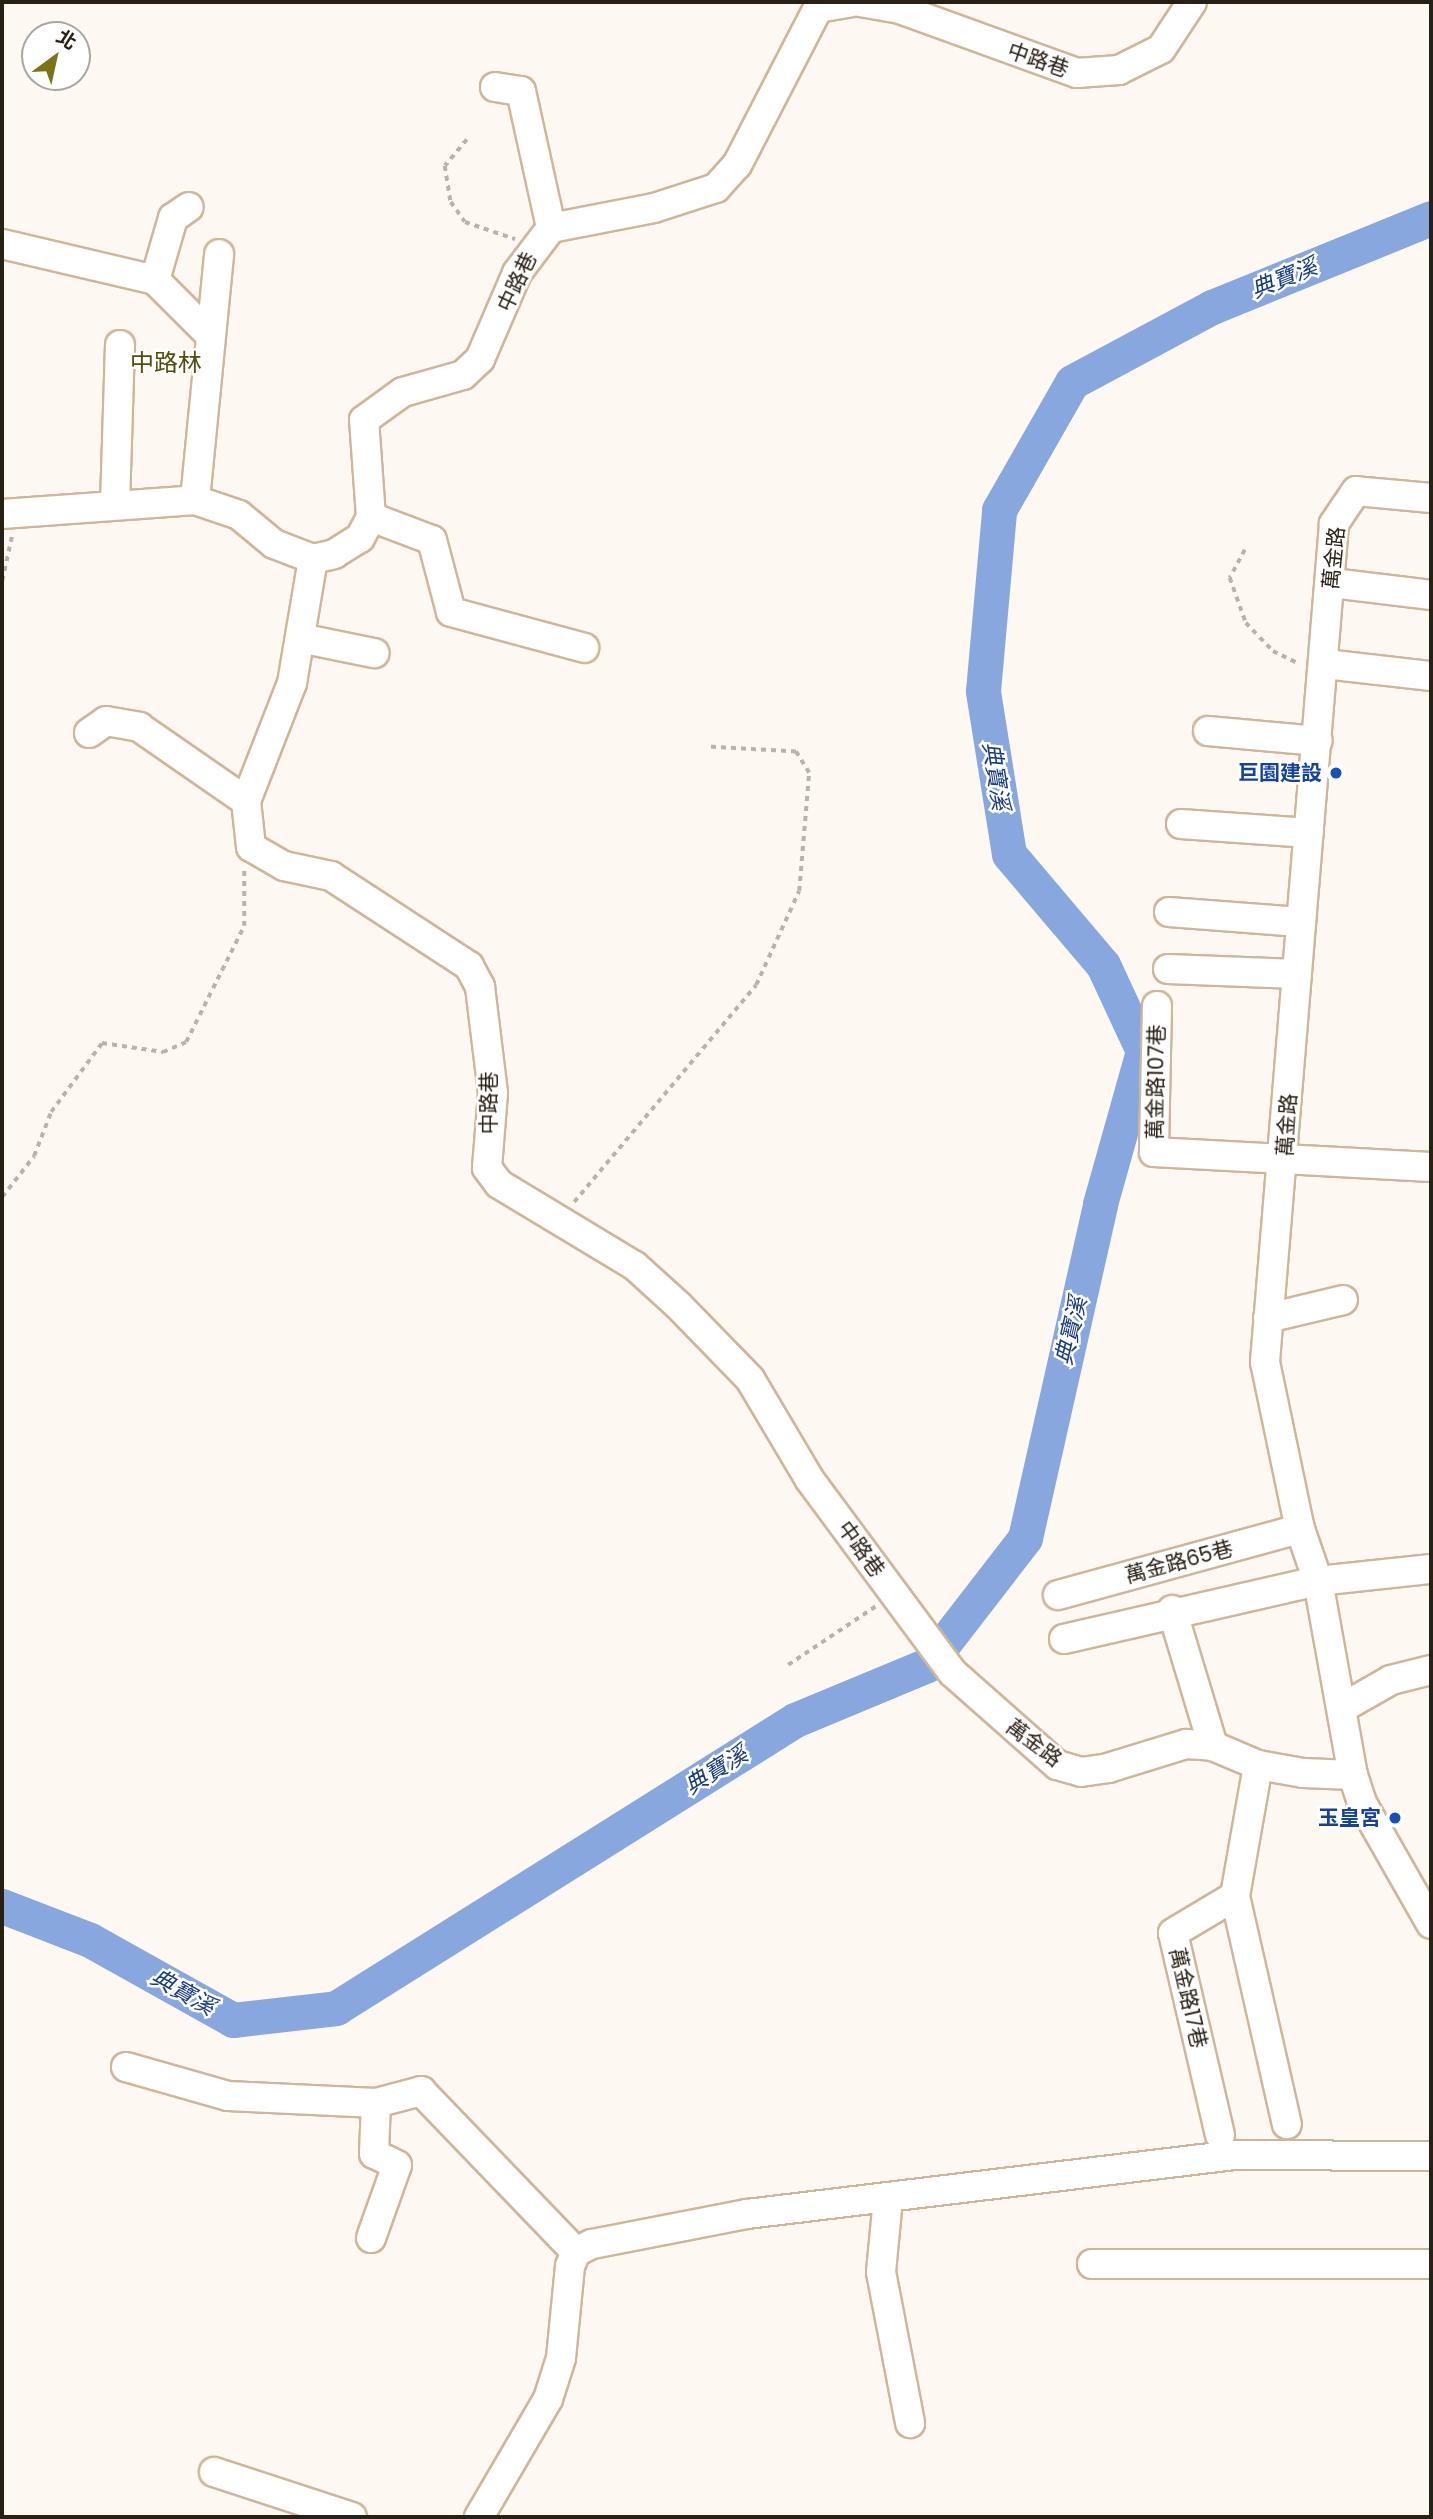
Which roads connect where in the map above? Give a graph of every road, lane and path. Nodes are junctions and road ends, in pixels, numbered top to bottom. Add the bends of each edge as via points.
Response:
1 (851, 2) edge
2 (860, 2) edge
3 (1192, 2) edge
4 (495, 87) dead end
5 (467, 140) dead end
6 (189, 207) dead end
7 (542, 236) junction
8 (2, 244) edge
9 (219, 254) dead end
10 (155, 281) junction
11 (210, 335) junction
12 (120, 345) dead end
13 (1431, 498) edge
14 (195, 500) junction
15 (115, 504) junction
16 (10, 514) edge
17 (371, 517) junction
18 (1245, 550) dead end
19 (313, 559) junction
20 (2, 581) edge
21 (1332, 583) junction
22 (1431, 595) edge
23 (300, 638) junction
24 (584, 648) dead end
25 (374, 653) dead end
26 (1325, 667) junction
27 (1431, 676) edge
28 (1208, 731) dead end
29 (89, 733) dead end
30 (1318, 741) junction
31 (708, 747) dead end
32 (246, 801) junction
33 (1181, 824) dead end
34 (1309, 833) junction
35 (251, 847) junction
36 (1169, 912) dead end
37 (1300, 922) junction
38 (1168, 969) dead end
39 (1297, 974) junction
40 (1157, 1006) dead end
41 (1285, 1157) junction
42 (1431, 1167) edge
43 (2, 1197) edge
44 (559, 1220) junction
45 (1343, 1300) dead end
46 (1268, 1318) junction
47 (1300, 1529) junction
48 (1431, 1569) edge
49 (1318, 1581) junction
50 (892, 1591) junction
51 (1058, 1595) dead end
52 (1172, 1610) junction
53 (1064, 1639) dead end
54 (788, 1665) dead end
55 (1431, 1671) edge
56 (953, 1674) joint
57 (1342, 1708) junction
58 (1213, 1746) junction
59 (1258, 1765) junction
60 (1353, 1775) junction
61 (1235, 1896) junction
62 (1431, 1924) edge
63 (126, 2067) dead end
64 (376, 2103) junction
65 (1287, 2124) dead end
66 (1220, 2135) dead end
67 (1431, 2156) edge
68 (888, 2199) junction
69 (371, 2238) dead end
70 (576, 2252) junction
71 (1092, 2264) dead end
72 (1431, 2264) edge
73 (910, 2423) dead end
74 (214, 2472) dead end
75 (352, 2517) edge
76 (479, 2517) edge

1 - 7 street via 818,8 737,164 716,188 705,196
2 - 3 street, 中路巷 via 900,9 1077,73 1119,70 1161,49
4 - 7 street via 521,91
5 - 7 path via 444,173 458,216
6 - 10 street via 173,218
7 - 17 street, 中路巷 via 480,359 463,375 403,392 364,420
8 - 10 street
9 - 11 street
10 - 11 street
11 - 14 street
12 - 15 street
13 - 21 street, 萬金路 via 1356,491 1334,524
14 - 15 street
14 - 19 street via 239,515 274,544
15 - 16 street
16 - 20 path
17 - 19 street via 359,538
17 - 24 street via 432,540 451,612
18 - 26 path via 1230,578 1247,623 1273,651
19 - 23 street
21 - 22 street
21 - 26 street, 萬金路
23 - 25 street
23 - 32 street via 292,683
26 - 27 street
26 - 30 street, 萬金路
28 - 30 street
29 - 32 street via 106,721 139,727
30 - 34 street, 萬金路
31 - 44 path via 796,752 809,773 799,891 756,985
32 - 35 street
33 - 34 street
34 - 37 street, 萬金路
35 - 43 path via 243,879 243,926 186,1042 163,1052 102,1043
35 - 44 street, 中路巷 via 284,866 331,876 469,966 480,987 493,1093 487,1168 499,1184
36 - 37 street
37 - 39 street, 萬金路
38 - 39 street
39 - 41 street, 萬金路
40 - 41 street, 萬金路107巷 via 1154,1152
41 - 42 street
41 - 46 street, 萬金路
44 - 50 street, 中路巷 via 635,1266 750,1379 810,1480
45 - 46 street
46 - 47 street, 萬金路 via 1265,1362
47 - 49 street, 萬金路
47 - 51 street, 萬金路65巷
48 - 49 street
49 - 52 street
49 - 57 street, 萬金路
50 - 54 path
50 - 56 street, 中路巷
52 - 53 street
52 - 58 street
55 - 57 street via 1391,1680
56 - 58 street, 萬金路 via 1057,1765 1081,1772 1186,1744
57 - 60 street, 萬金路
58 - 59 street, 萬金路
59 - 60 street, 萬金路
59 - 61 street
60 - 62 street, 萬金路 via 1362,1803
61 - 65 street
61 - 66 street, 萬金路17巷 via 1173,1933
63 - 64 street via 228,2096
64 - 69 street via 374,2154 397,2165
64 - 70 street via 421,2091
67 - 68 street via 1235,2155
68 - 70 street via 747,2214
68 - 73 street via 881,2272
70 - 76 street via 548,2399
71 - 72 street
74 - 75 street

